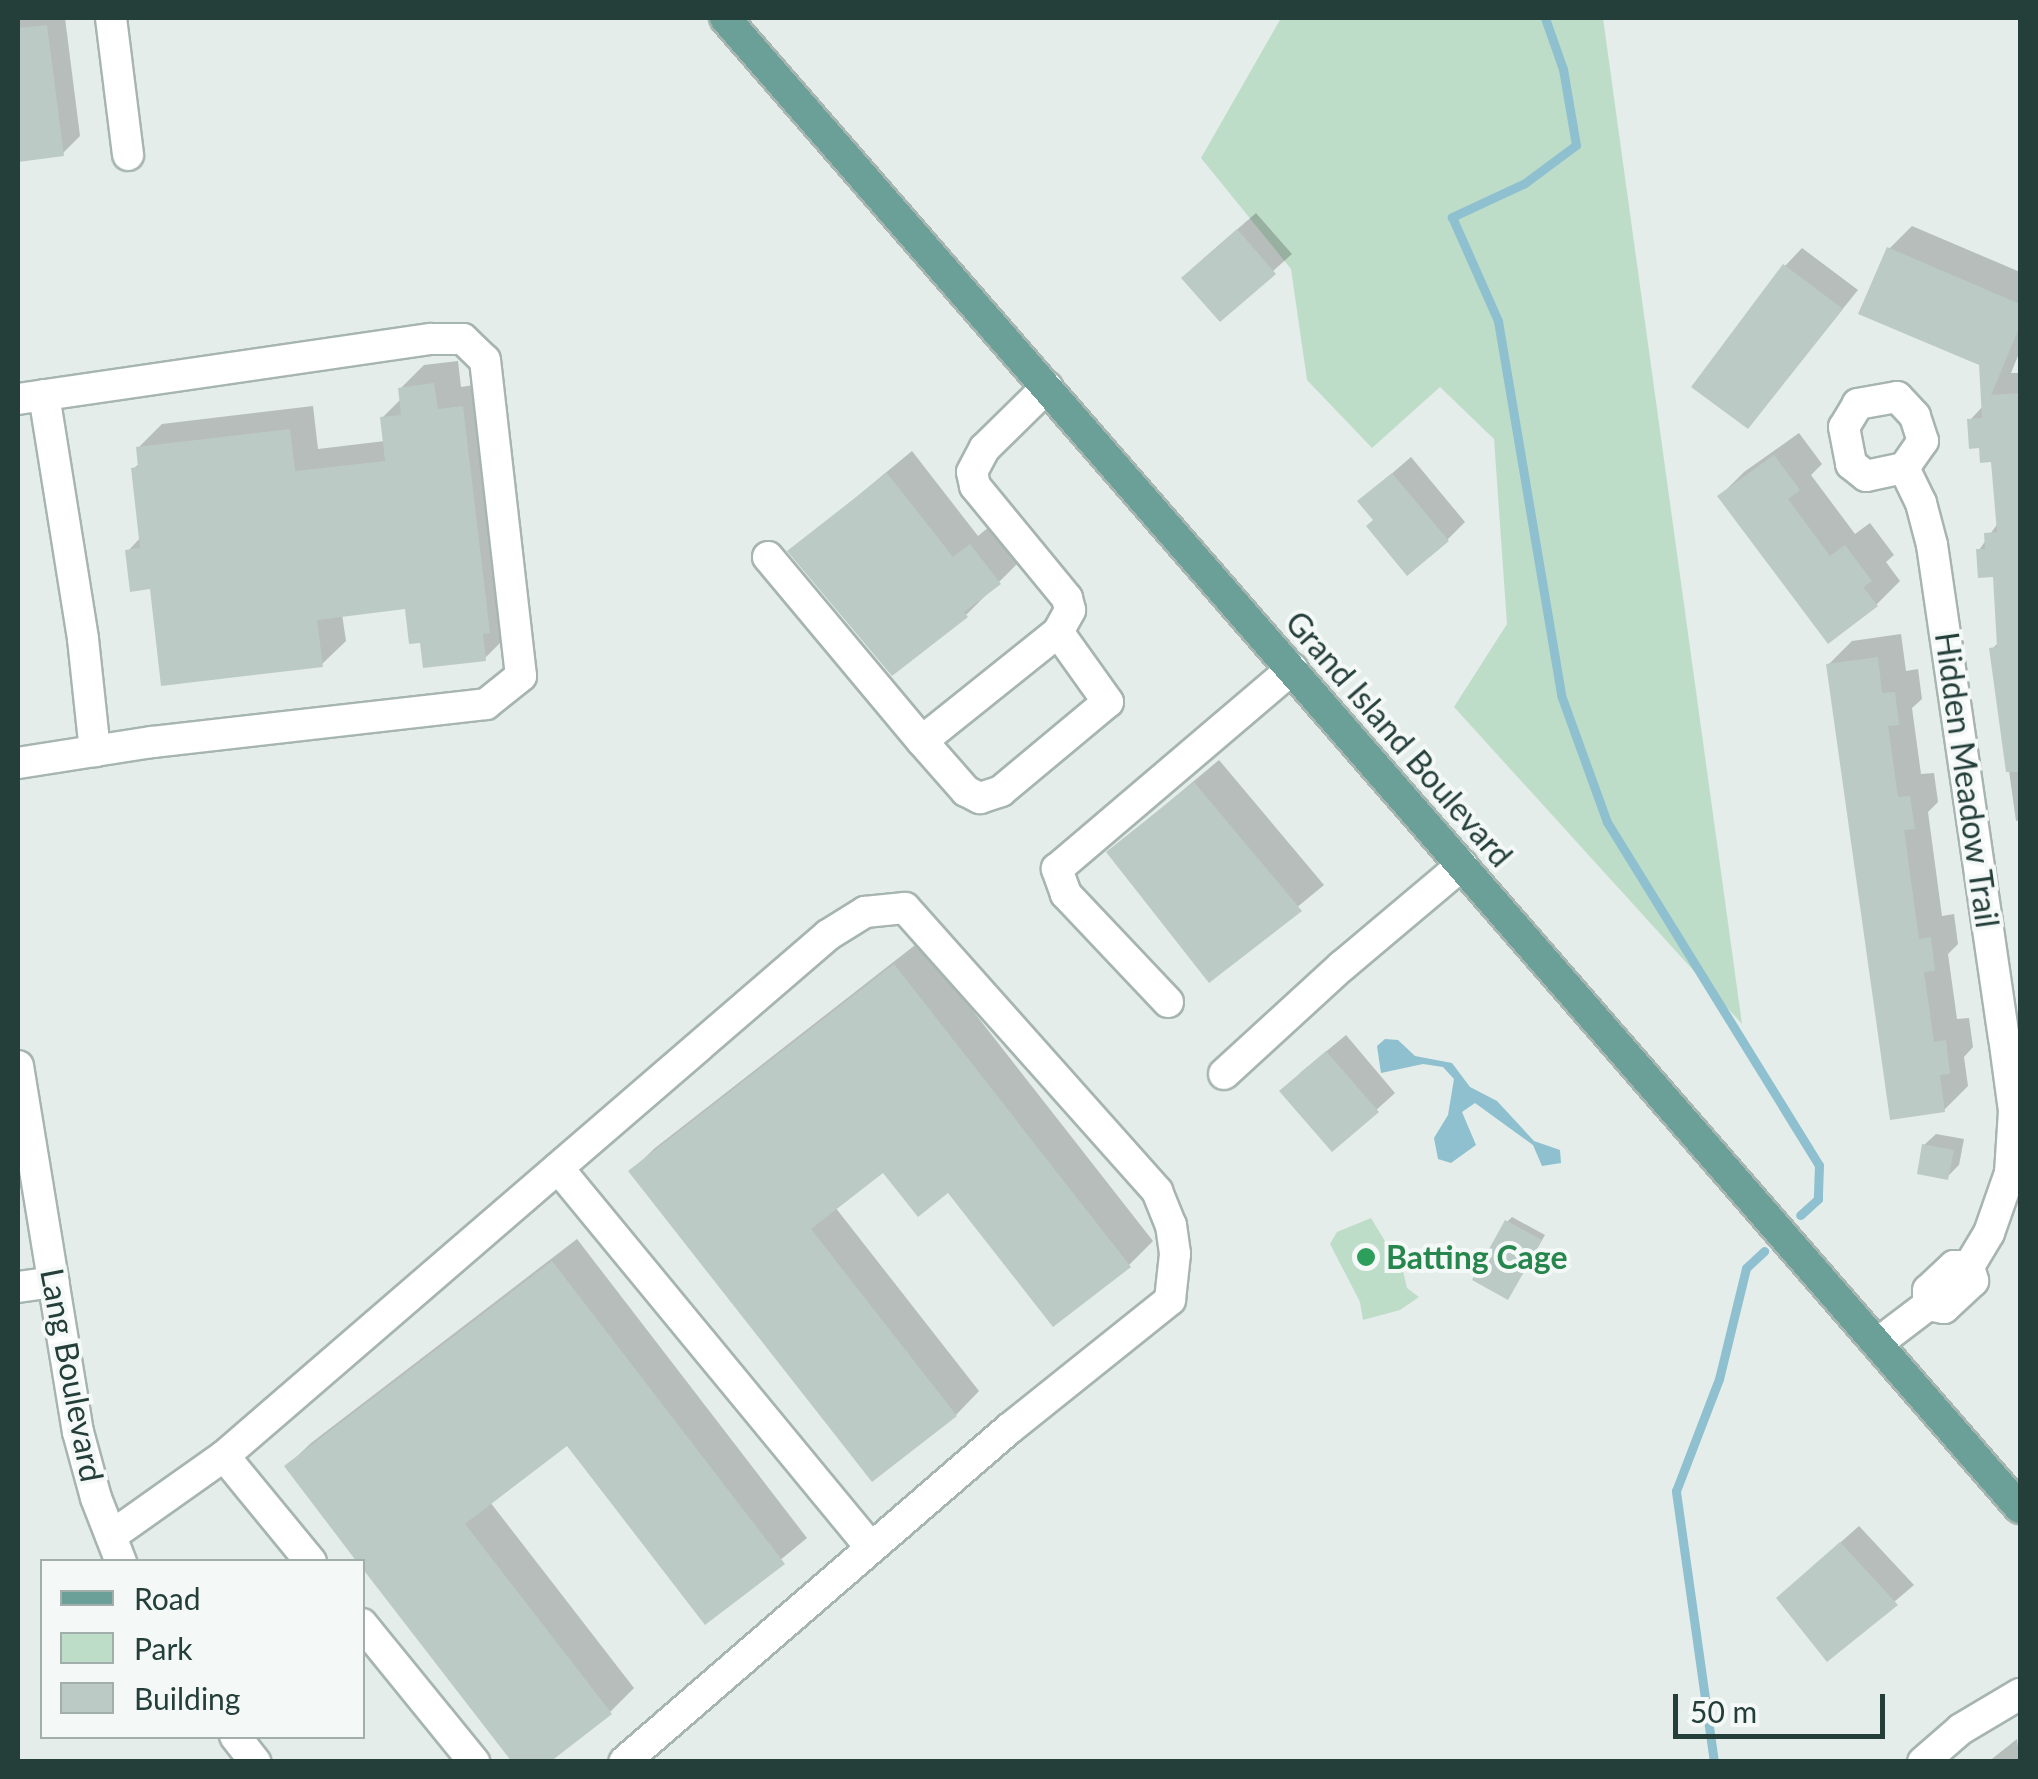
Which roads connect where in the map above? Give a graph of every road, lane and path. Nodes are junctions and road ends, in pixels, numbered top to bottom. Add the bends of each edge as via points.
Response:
1 (111, 18) edge
2 (725, 18) edge
3 (128, 155) dead end
4 (1046, 387) junction
5 (31, 397) edge
6 (1904, 468) dead end
7 (768, 557) dead end
8 (1058, 632) junction
9 (1292, 668) junction
10 (922, 741) junction
11 (95, 751) junction
12 (18, 763) edge
13 (1462, 866) junction
14 (1168, 1002) dead end
15 (18, 1066) edge
16 (1224, 1074) dead end
17 (558, 1168) junction
18 (54, 1282) junction
19 (18, 1288) edge
20 (1878, 1344) junction
21 (224, 1456) junction
22 (2020, 1508) edge
23 (870, 1548) junction
24 (116, 1549) edge
25 (309, 1559) edge
26 (365, 1628) edge
27 (2017, 1702) edge
28 (236, 1739) edge
29 (255, 1762) edge
30 (474, 1762) edge
31 (624, 1762) edge
32 (1923, 1762) edge

1 - 3 street
2 - 4 main road, Grand Island Boulevard
4 - 8 street via 985,448 972,472 975,486 1067,598 1070,610
4 - 9 main road, Grand Island Boulevard
5 - 11 street via 83,639
5 - 11 street via 431,338 463,339 486,360 521,676 486,704
6 - 20 street, Hidden Meadow Trail via 1932,545 2014,1111 2010,1173 1990,1233 1969,1266 1973,1281 1944,1308 1928,1305
7 - 10 street
8 - 10 street
8 - 10 street via 1108,702 1001,791 980,798 966,791
9 - 13 main road, Grand Island Boulevard
9 - 14 street via 1057,869 1066,894
11 - 12 street
13 - 16 street
13 - 20 main road, Grand Island Boulevard
15 - 18 street, Lang Boulevard
17 - 21 street
17 - 23 street
17 - 23 street via 828,935 865,912 905,908 1157,1191 1175,1254 1170,1300
18 - 19 street
18 - 24 street, Lang Boulevard via 78,1432
20 - 22 main road, Grand Island Boulevard
21 - 24 street
21 - 25 street
23 - 31 street
26 - 30 street
27 - 32 street via 1961,1728
28 - 29 street

